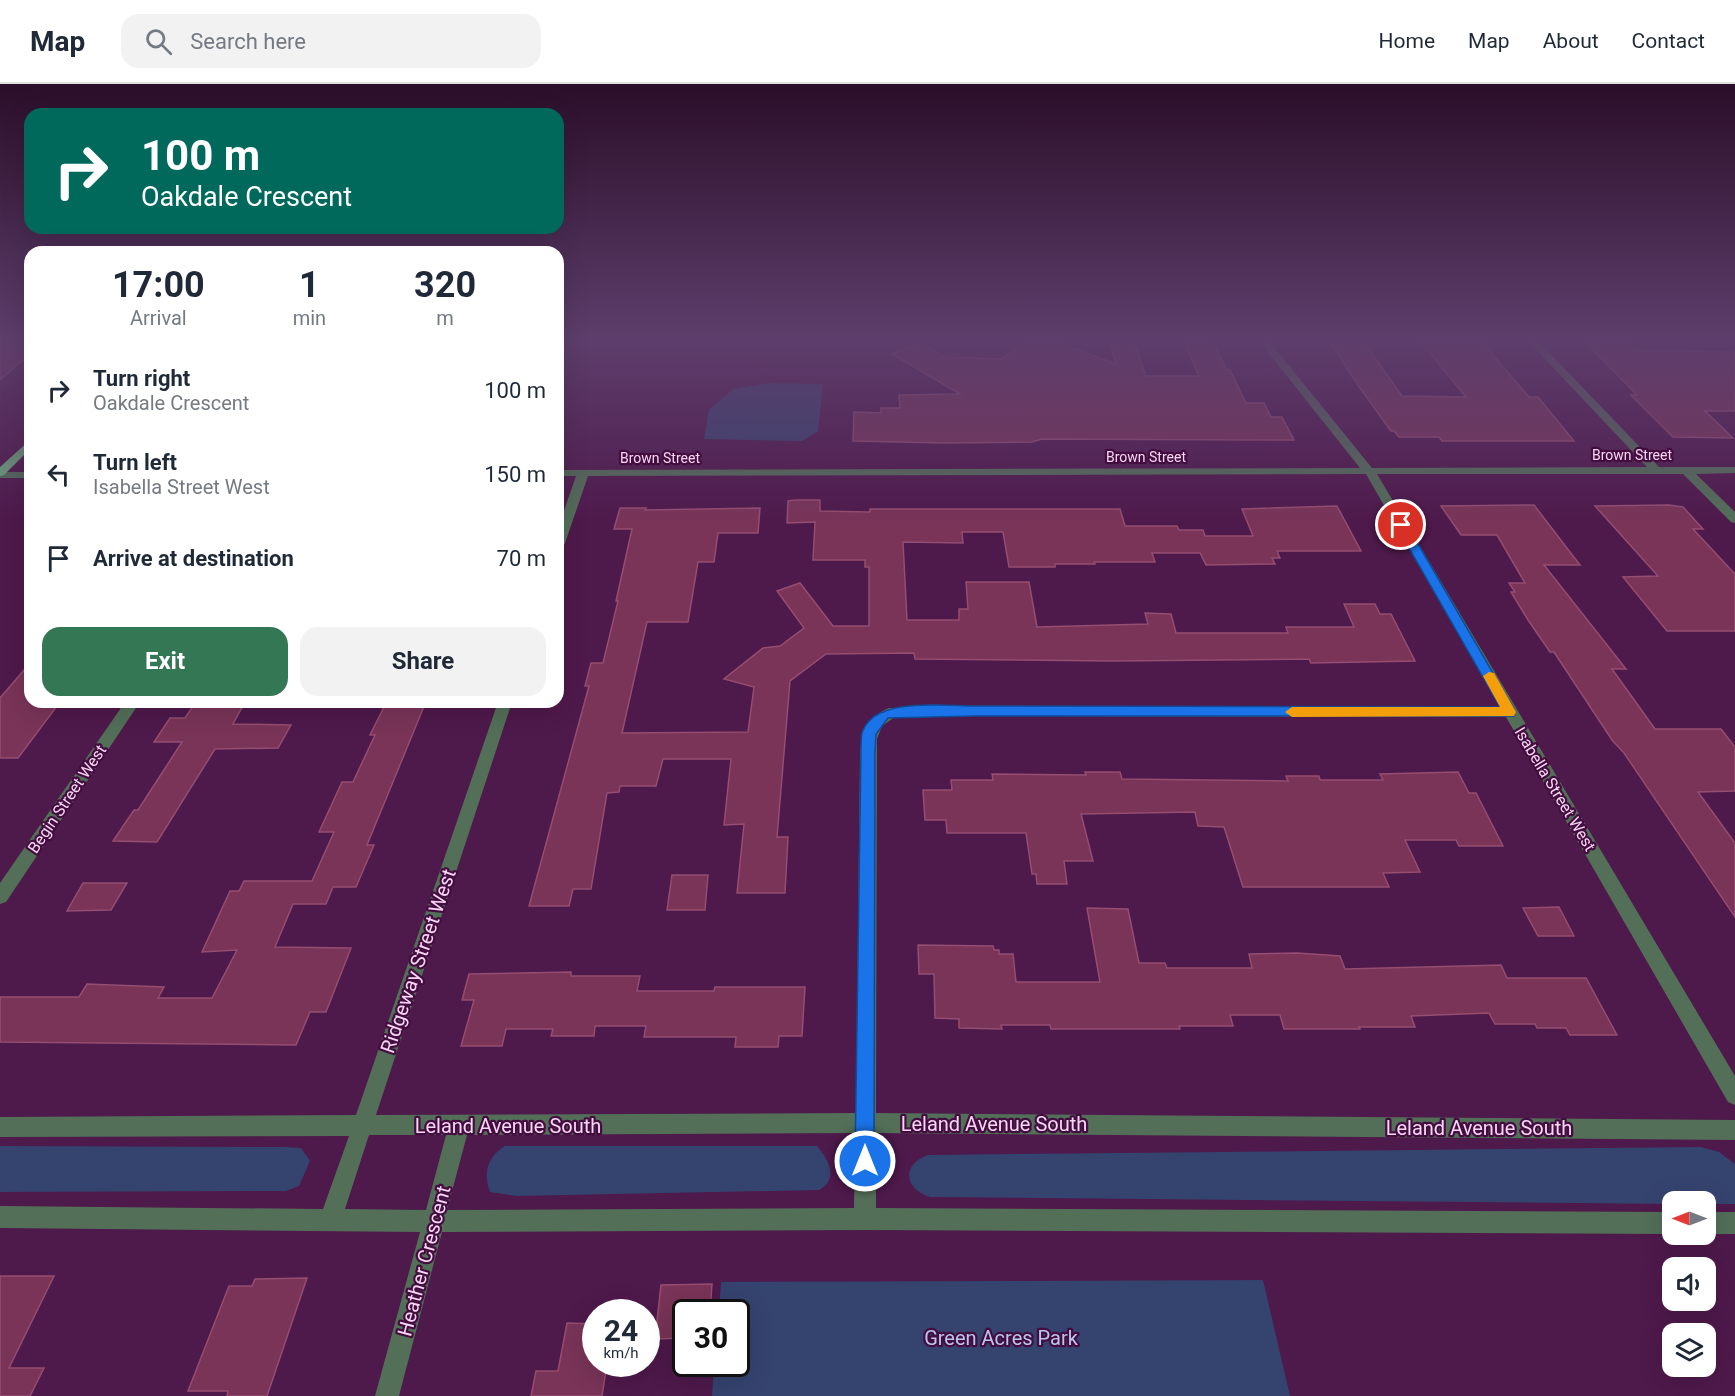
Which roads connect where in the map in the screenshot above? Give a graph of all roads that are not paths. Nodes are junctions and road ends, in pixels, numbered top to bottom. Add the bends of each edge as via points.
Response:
1 (1314, 402) edge
2 (1591, 402) edge
3 (24, 449) edge
4 (1656, 470) junction
5 (1686, 470) junction
6 (1735, 470) edge
7 (1370, 471) junction
8 (564, 473) edge
9 (583, 473) junction
10 (0, 474) edge
11 (24, 475) edge
12 (1735, 519) edge
13 (564, 528) edge
14 (129, 708) edge
15 (503, 708) edge
16 (1510, 712) junction
17 (0, 897) edge
18 (1735, 1095) edge
19 (865, 1123) junction
20 (459, 1126) junction
21 (0, 1127) edge
22 (362, 1127) junction
23 (1735, 1130) edge
24 (0, 1217) edge
25 (865, 1219) junction
26 (330, 1221) junction
27 (435, 1221) junction
28 (1662, 1223) edge
29 (1716, 1223) edge
30 (1735, 1223) edge
31 (387, 1396) edge

1 - 7 street, Isabella Street West
2 - 4 street
3 - 10 main road
4 - 5 street, Brown Street
4 - 7 street, Brown Street
5 - 6 street, Brown Street
5 - 12 street
7 - 9 street, Brown Street
7 - 16 street, Isabella Street West
8 - 9 street, Brown Street
9 - 13 street
10 - 11 street
14 - 17 street, Begin Street West
15 - 22 street, Ridgeway Street West
16 - 18 street, Isabella Street West
16 - 19 street via 975,711 884,715 869,732 868,752
19 - 20 street, Leland Avenue South
19 - 23 street, Leland Avenue South
19 - 25 street
20 - 22 street, Leland Avenue South
20 - 27 street, Heather Crescent
21 - 22 street, Leland Avenue South
22 - 26 street, Ridgeway Street West
24 - 26 street
25 - 27 street
25 - 28 street
26 - 27 street
27 - 31 street, Heather Crescent
29 - 30 street

